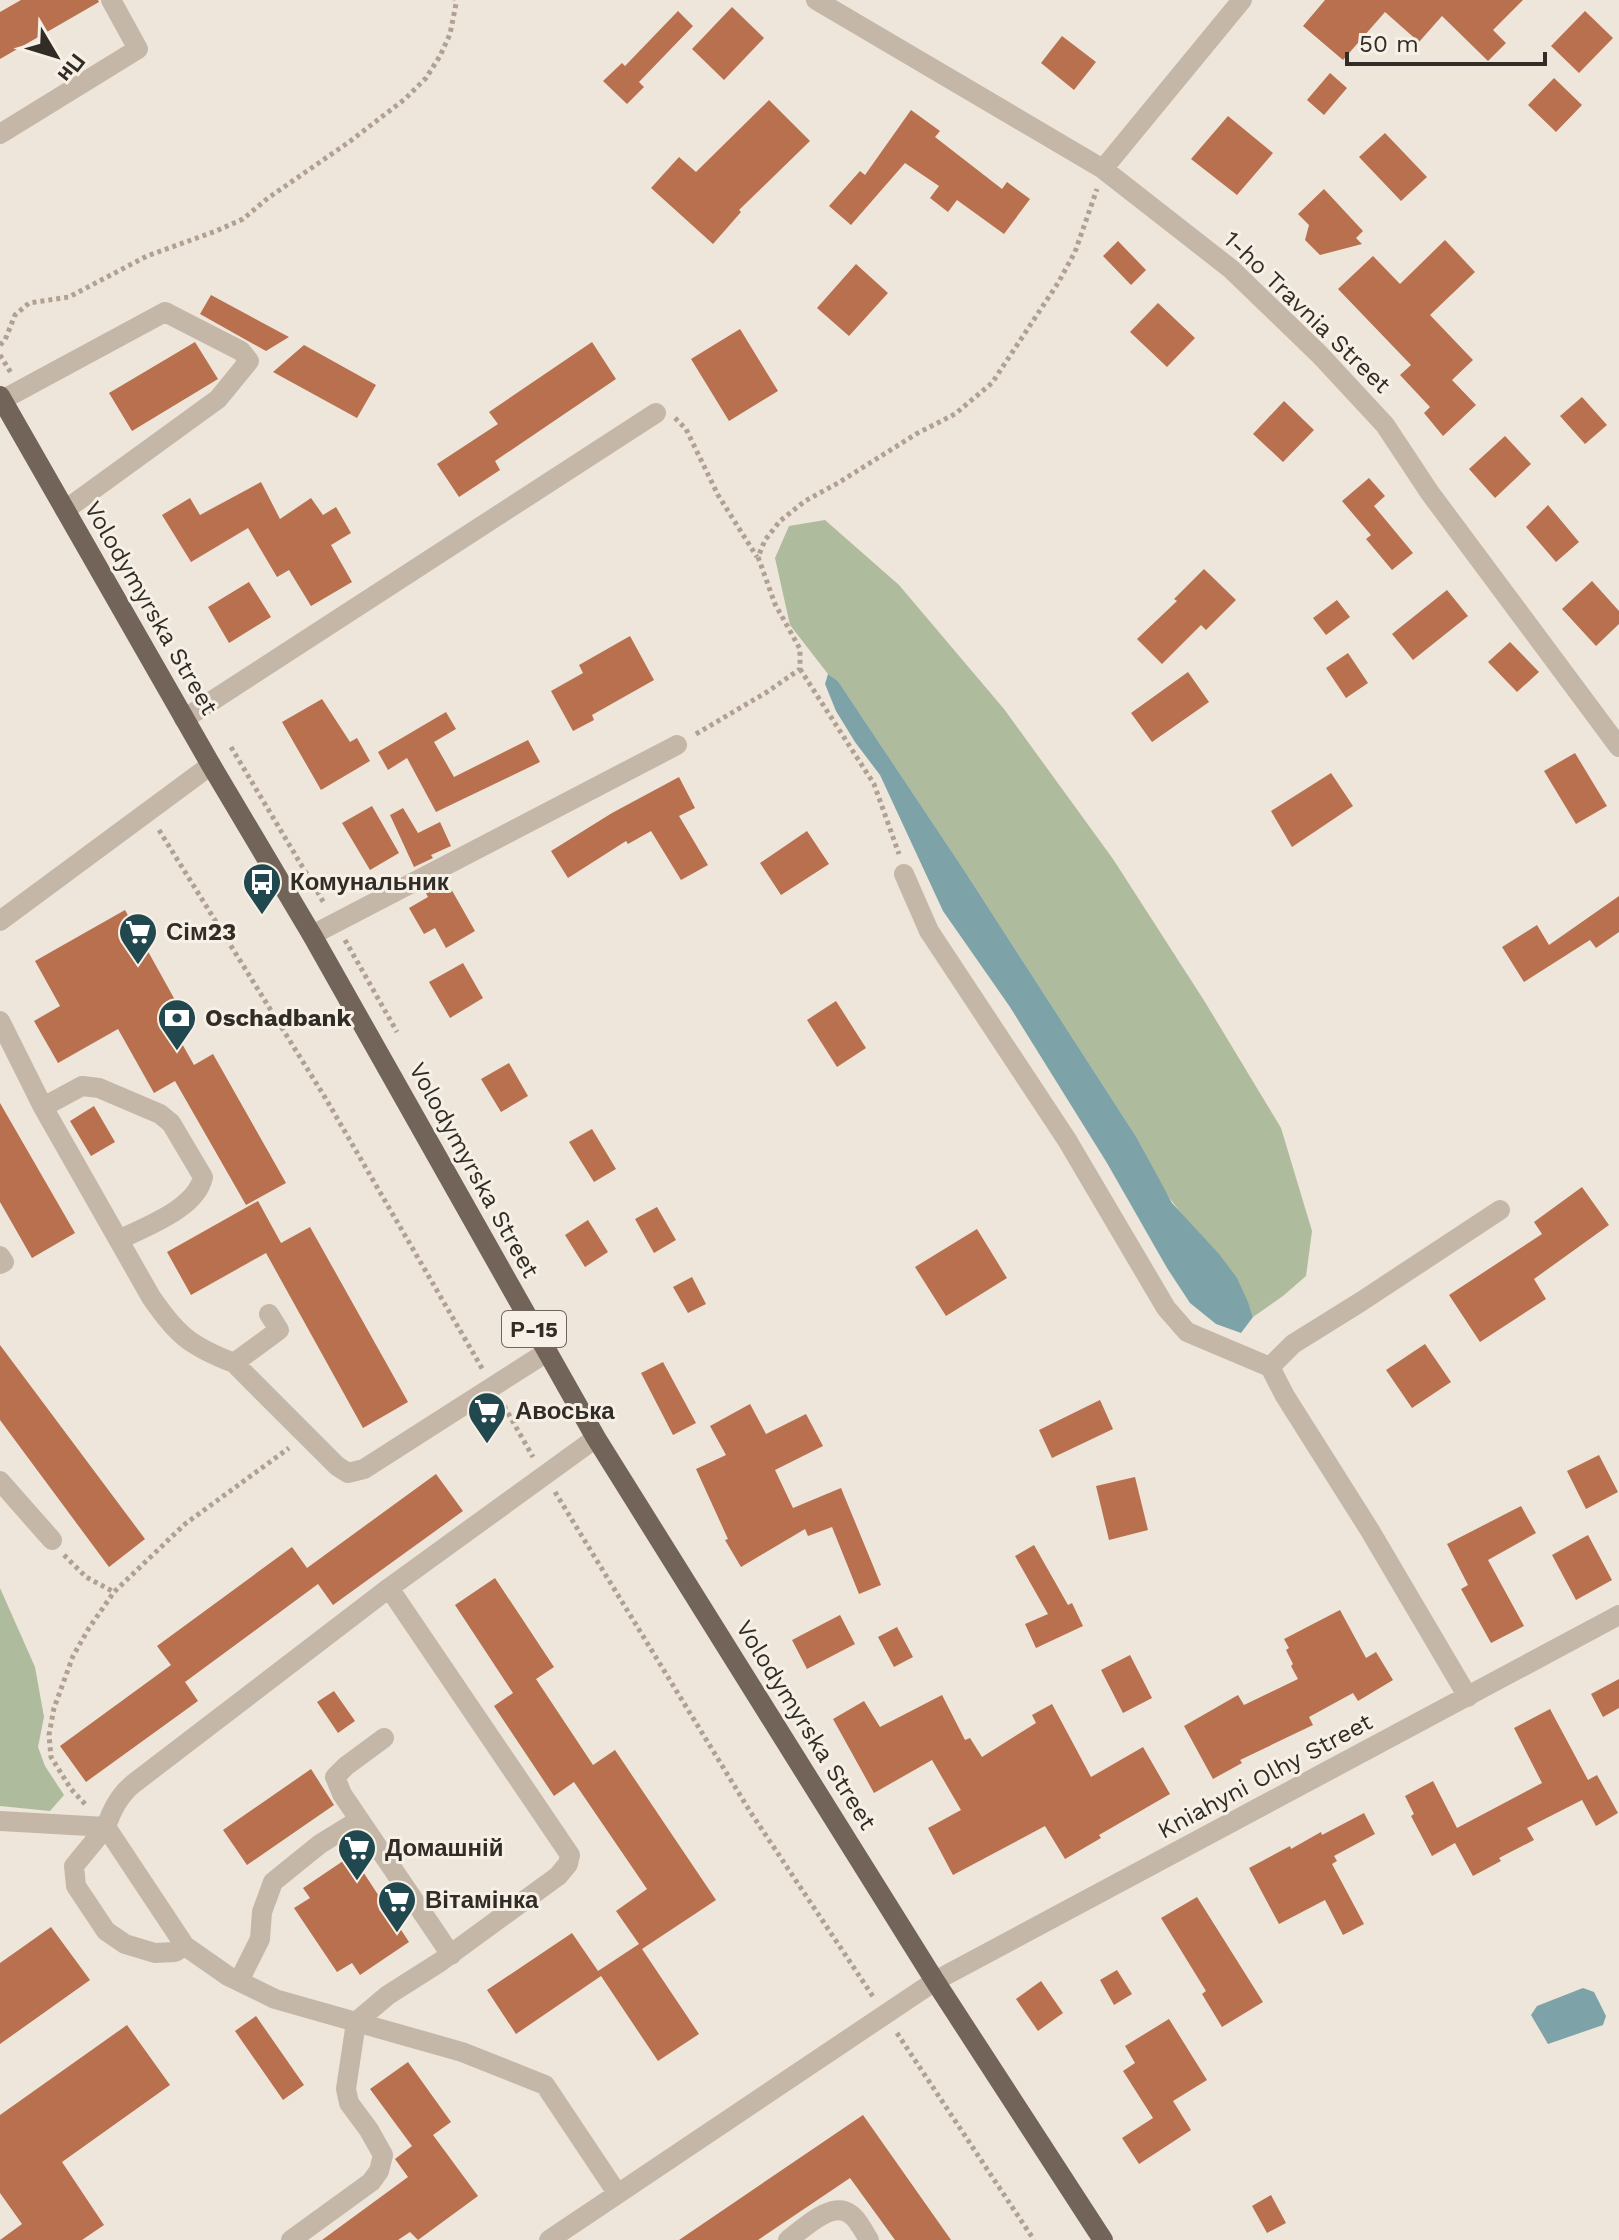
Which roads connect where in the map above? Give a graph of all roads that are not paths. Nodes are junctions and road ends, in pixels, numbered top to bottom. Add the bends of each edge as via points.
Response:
1 (111, 0) edge
2 (816, 0) edge
3 (1242, 0) edge
4 (0, 134) edge
5 (1103, 169) junction
6 (8, 396) edge
7 (656, 413) road end
8 (65, 510) junction
9 (184, 719) junction
10 (677, 745) road end
11 (1619, 747) edge
12 (211, 765) junction
13 (904, 874) road end
14 (0, 921) edge
15 (312, 935) junction
16 (0, 1021) edge
17 (43, 1107) junction
18 (1500, 1210) dead end
19 (119, 1240) junction
20 (0, 1256) edge
21 (0, 1264) edge
22 (269, 1314) dead end
23 (547, 1352) junction
24 (234, 1363) junction
25 (1270, 1367) junction
26 (596, 1438) junction
27 (0, 1481) edge
28 (52, 1540) road end
29 (389, 1588) junction
30 (1619, 1615) edge
31 (1468, 1697) junction
32 (384, 1738) dead end
33 (359, 1820) junction
34 (0, 1821) edge
35 (106, 1827) junction
36 (185, 1946) junction
37 (451, 1955) junction
38 (239, 1981) junction
39 (935, 1981) junction
40 (356, 2022) junction
41 (617, 2193) junction
42 (560, 2237) edge
43 (291, 2240) edge
44 (788, 2240) edge
45 (869, 2240) edge
46 (1103, 2240) edge

1 - 4 street via 138,49
2 - 5 street, 1-ho Travnia Street
3 - 5 street
5 - 11 street, 1-ho Travnia Street via 1231,269 1385,425
6 - 8 main road, Volodymyrska Street / Р-15
6 - 8 street via 165,312 241,351 249,361 218,399
7 - 9 street
8 - 9 main road, Volodymyrska Street / Р-15
9 - 12 main road, Volodymyrska Street / Р-15
10 - 15 street
12 - 14 street
12 - 15 main road, Volodymyrska Street / Р-15
13 - 25 street via 929,931 1067,1140 1166,1308 1187,1332
15 - 23 main road, Volodymyrska Street / Р-15
16 - 17 street
17 - 19 street
17 - 19 street via 82,1086 160,1114 171,1123 203,1177 188,1203
18 - 25 street via 1293,1344
19 - 24 street via 169,1323 188,1341
20 - 21 street
22 - 24 street via 279,1330
23 - 24 street via 364,1469 348,1473
23 - 26 main road, Volodymyrska Street / Р-15
25 - 31 street
26 - 29 street
26 - 39 main road, Volodymyrska Street / Р-15
27 - 28 street
29 - 35 street via 133,1784 113,1807
29 - 37 street via 570,1855 558,1876
30 - 31 street, Kniahyni Olhy Street
31 - 39 street, Kniahyni Olhy Street
32 - 33 street via 335,1777
33 - 37 street
33 - 38 street via 273,1882 262,1912 260,1939
34 - 35 street
35 - 36 street
35 - 36 street via 74,1866 76,1886 106,1931 125,1944 155,1953
36 - 38 street
37 - 40 street
38 - 40 street via 275,1999
39 - 41 street, Kniahyni Olhy Street
39 - 46 main road, Volodymyrska Street / Р-15
40 - 41 street via 462,2052 545,2085
40 - 43 street via 346,2089 349,2103 383,2155 379,2171
41 - 42 street, Kniahyni Olhy Street
44 - 45 street via 830,2210 852,2215

